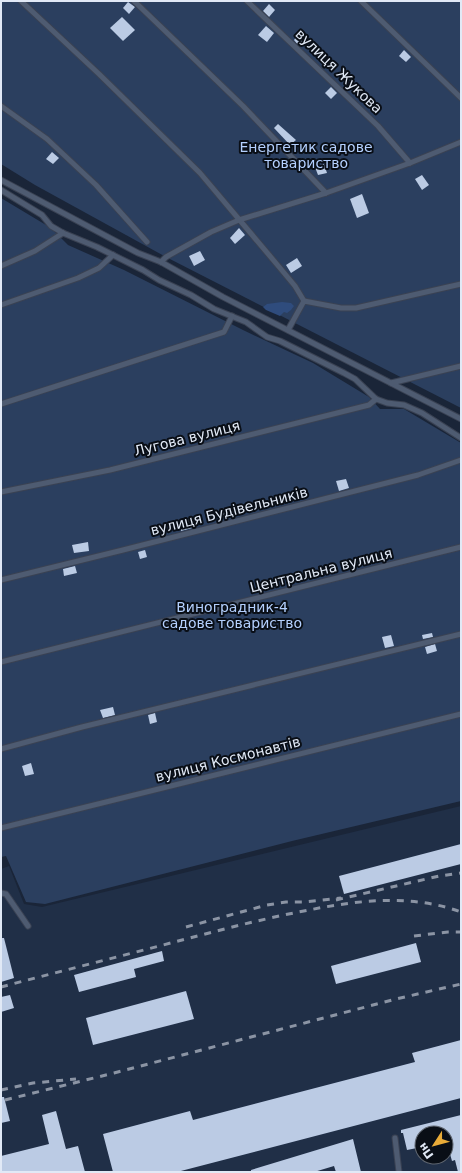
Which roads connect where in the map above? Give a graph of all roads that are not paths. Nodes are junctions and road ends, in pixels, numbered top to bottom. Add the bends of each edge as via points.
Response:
1 (21, 1) edge
2 (134, 1) edge
3 (247, 1) edge
4 (361, 1) edge
5 (461, 98) edge
6 (1, 106) edge
7 (461, 142) edge
8 (410, 162) junction
9 (1, 180) edge
10 (1, 190) edge
11 (326, 193) junction
12 (239, 220) junction
13 (63, 233) junction
14 (147, 242) dead end
15 (113, 255) junction
16 (161, 262) junction
17 (1, 266) edge
18 (461, 284) edge
19 (304, 301) junction
20 (1, 305) edge
21 (232, 316) junction
22 (288, 330) junction
23 (461, 366) edge
24 (391, 383) junction
25 (376, 399) junction
26 (1, 404) edge
27 (461, 418) edge
28 (461, 438) edge
29 (461, 460) edge
30 (1, 492) edge
31 (461, 547) edge
32 (1, 580) edge
33 (461, 634) edge
34 (1, 662) edge
35 (461, 714) edge
36 (1, 749) edge
37 (1, 828) edge
38 (1, 893) edge
39 (28, 926) dead end
40 (395, 1138) dead end
41 (398, 1172) edge

1 - 12 lane via 200,174
2 - 11 lane via 243,106
3 - 8 lane, вулиця Жукова via 378,126
4 - 5 lane
6 - 14 lane via 48,139 96,185
7 - 8 lane
8 - 11 lane
9 - 16 lane via 138,253
10 - 13 lane via 42,215 51,226
11 - 12 lane
12 - 16 lane via 211,232
12 - 19 lane via 290,280
13 - 15 lane
13 - 17 lane
15 - 20 lane via 99,268 78,278
15 - 21 lane
16 - 22 lane
18 - 19 lane via 356,308 341,308
19 - 22 lane
21 - 25 lane via 246,322 266,337 280,341 355,379
21 - 26 lane via 224,332
22 - 24 lane
23 - 24 lane
24 - 27 lane
25 - 28 lane via 404,405 422,413
25 - 30 lane, Лугова вулиця via 369,405 156,459
29 - 32 lane, вулиця Будівельників via 418,475
31 - 34 lane, Центральна вулиця
33 - 36 lane
35 - 37 lane, вулиця Космонавтів
38 - 39 lane via 6,894
40 - 41 lane

